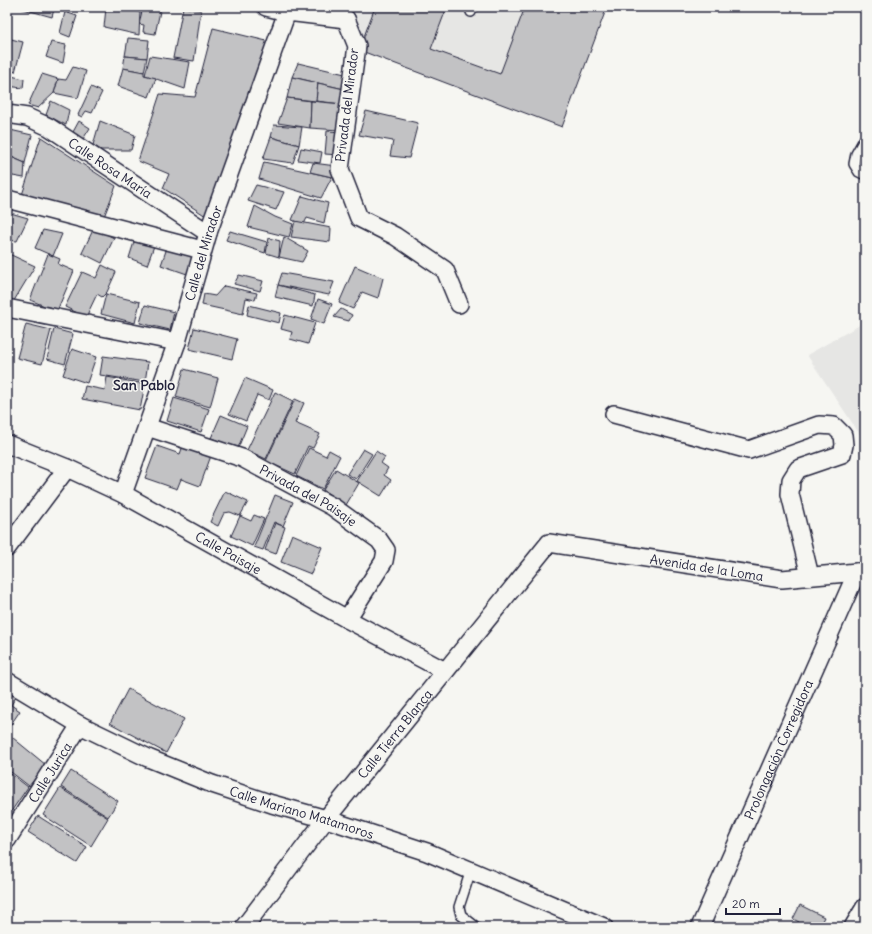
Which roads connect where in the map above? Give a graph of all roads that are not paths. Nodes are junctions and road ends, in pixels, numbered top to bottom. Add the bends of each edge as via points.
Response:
1 (266, 7) edge
2 (286, 12) junction
3 (349, 13) edge
4 (7, 114) edge
5 (865, 138) edge
6 (865, 175) edge
7 (7, 199) edge
8 (208, 233) junction
9 (202, 250) junction
10 (460, 304) dead end
11 (7, 308) edge
12 (177, 342) junction
13 (614, 414) dead end
14 (147, 427) junction
15 (7, 444) edge
16 (66, 468) junction
17 (123, 494) junction
18 (549, 543) joint
19 (7, 548) edge
20 (861, 573) edge
21 (810, 576) junction
22 (347, 619) junction
23 (445, 671) junction
24 (7, 681) edge
25 (80, 725) junction
26 (326, 819) junction
27 (7, 840) edge
28 (471, 870) junction
29 (865, 907) edge
30 (244, 927) edge
31 (476, 927) edge
32 (604, 927) edge
33 (700, 927) edge
34 (853, 927) edge

1 - 2 street
2 - 3 street
2 - 8 street, Calle del Mirador
3 - 10 street, Privada del Mirador via 357,46 340,169 359,218 395,236 446,270
4 - 8 street, Calle Rosa María via 27,117 49,127
5 - 6 lane via 856,154 854,164 859,172
7 - 9 street
8 - 9 street, Calle del Mirador
9 - 12 street, Calle del Mirador
11 - 12 street
12 - 14 street, Calle del Mirador
13 - 21 street via 749,450 819,425 834,426 843,435 842,454 798,469 791,480 790,494
14 - 17 street, Calle del Mirador
14 - 22 street, Privada del Paisaje via 242,458 333,507 379,540 386,550 384,561
15 - 16 street, Calle Paisaje
16 - 17 street, Calle Paisaje
16 - 19 street
17 - 22 street, Calle Paisaje
18 - 21 street, Avenida de la Loma via 782,578
18 - 23 street, Calle Tierra Blanca
20 - 21 street, Avenida de la Loma
20 - 33 street, Prolongación Corregidora
22 - 23 street, Calle Paisaje
23 - 26 street, Calle Tierra Blanca
24 - 25 street, Calle Mariano Matamoros
25 - 26 street, Calle Mariano Matamoros via 148,758 212,784
25 - 27 street, Calle Jurica
26 - 28 street, Calle Mariano Matamoros via 427,852
26 - 30 street, Calle Tierra Blanca
28 - 31 lane via 459,907 461,915
28 - 32 street, Calle Mariano Matamoros via 579,920
29 - 34 street

